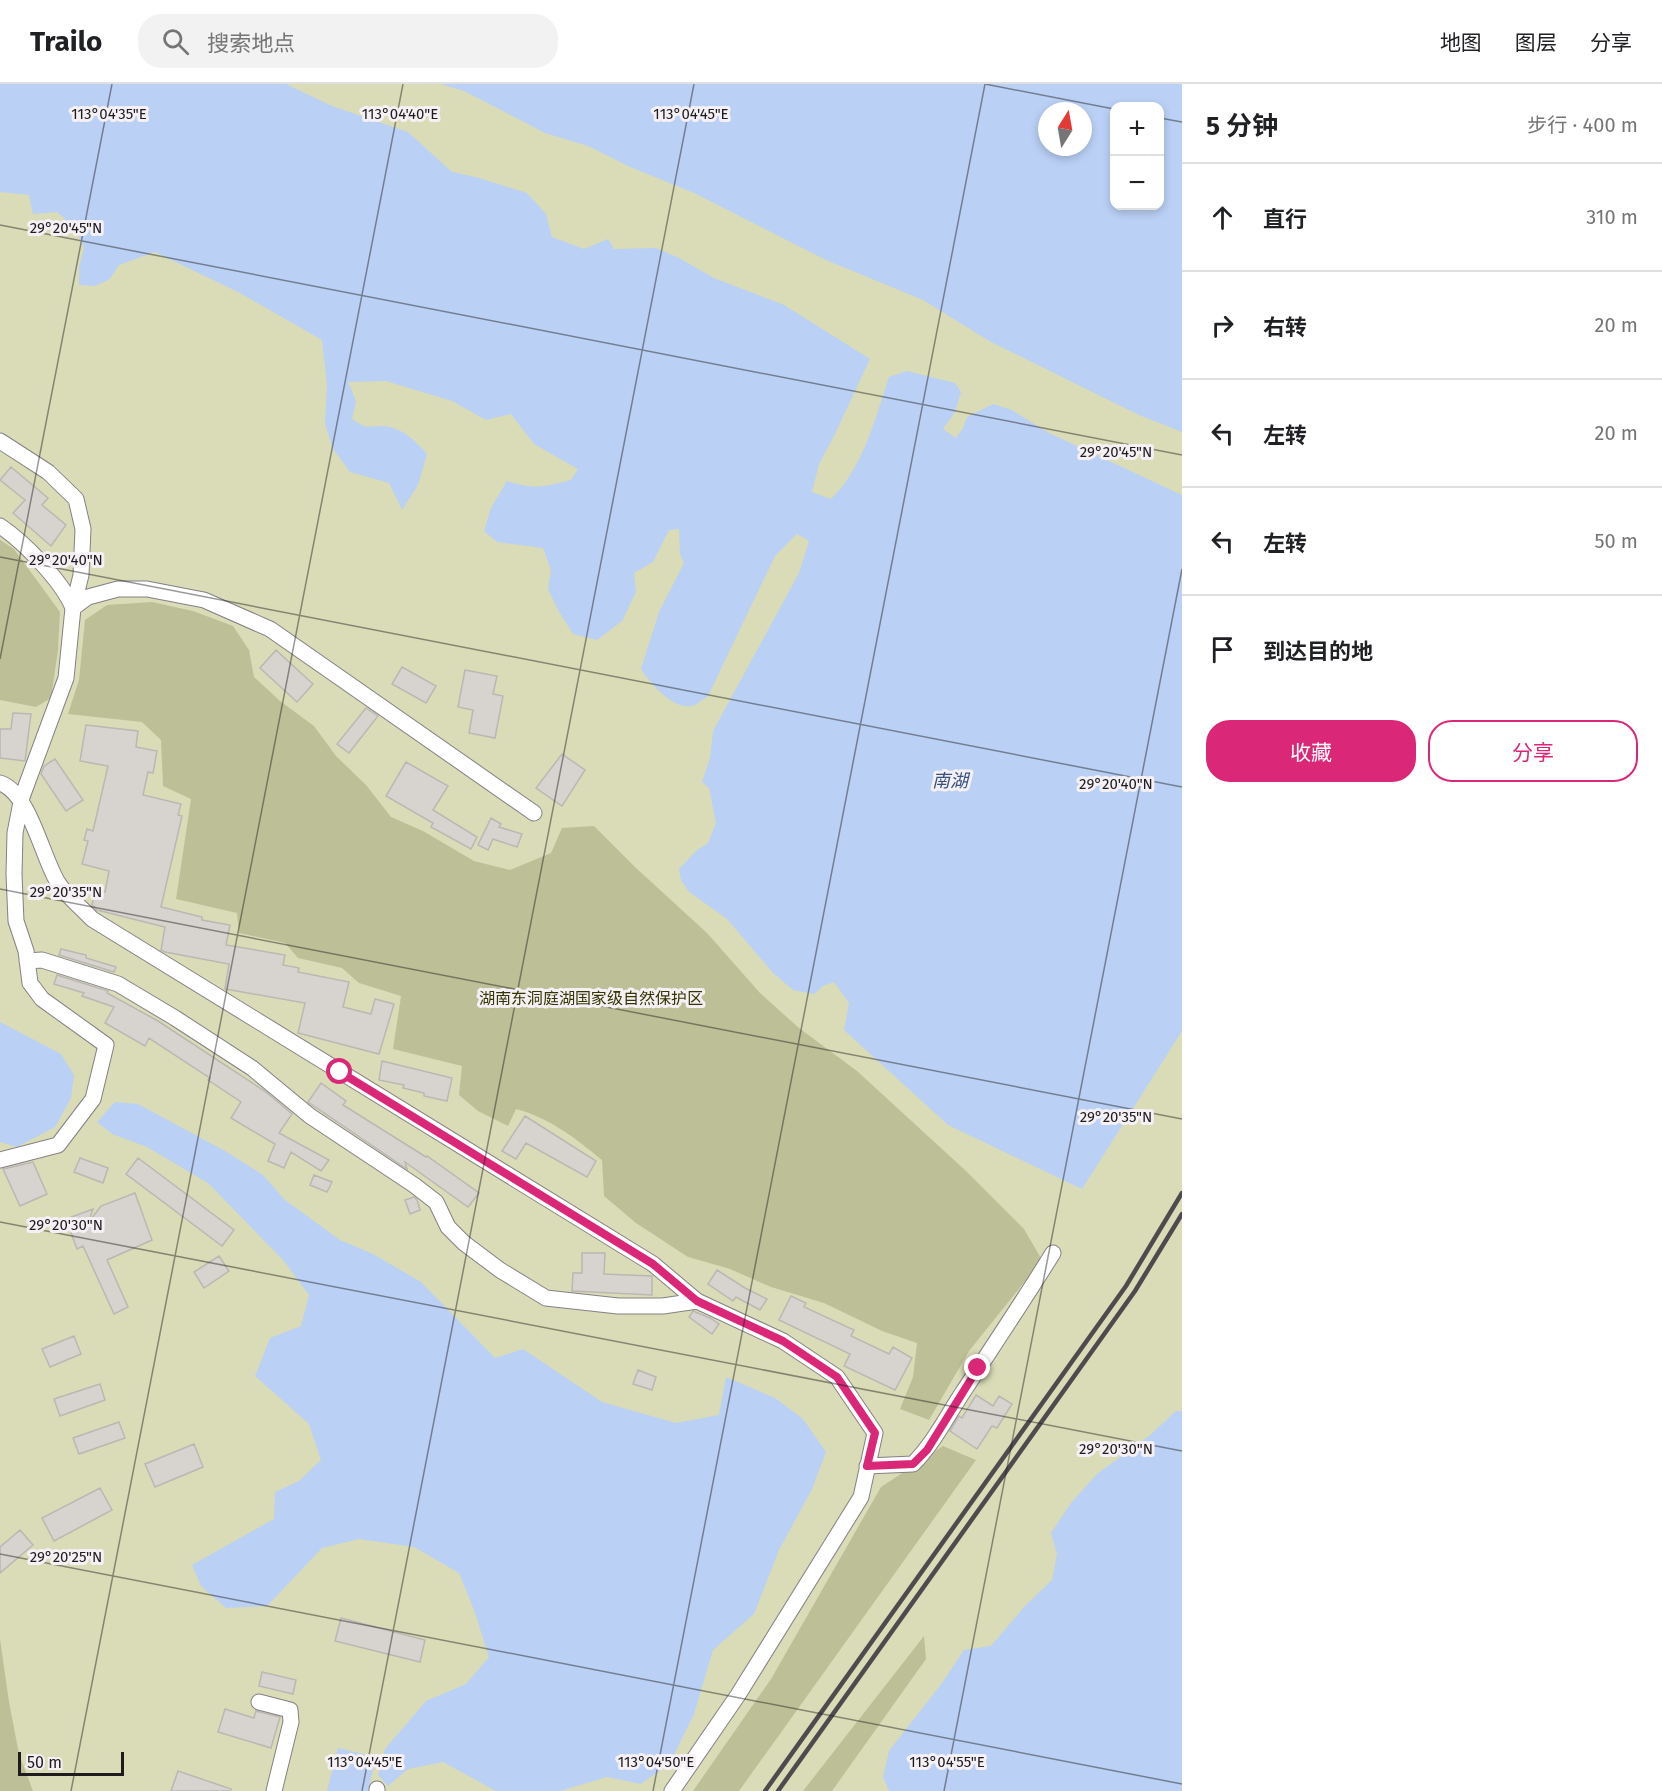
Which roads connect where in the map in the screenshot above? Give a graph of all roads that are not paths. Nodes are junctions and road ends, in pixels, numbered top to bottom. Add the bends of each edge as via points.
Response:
1 (0, 441) edge
2 (0, 526) edge
3 (74, 608) junction
4 (0, 783) edge
5 (22, 802) junction
6 (534, 813) dead end
7 (27, 960) junction
8 (0, 1160) edge
9 (1053, 1252) dead end
10 (697, 1301) junction
11 (867, 1466) junction
12 (259, 1702) dead end
13 (274, 1791) edge
14 (672, 1791) edge

1 - 3 street via 48,472 76,499 82,529 81,575
2 - 3 street via 13,534 45,568 67,593
3 - 5 street via 66,678
3 - 6 street via 98,594 147,588 204,600 270,629
4 - 5 street
5 - 7 street via 15,833 14,874 16,921
5 - 10 street via 58,883 92,919 653,1264
7 - 8 street via 30,983 42,999 106,1045 93,1099 58,1145
7 - 10 street via 42,960 118,984 252,1068 310,1116 436,1202 448,1227 464,1243 546,1298 618,1306
9 - 11 street via 927,1450 913,1464
10 - 11 street via 783,1341 837,1377 875,1433
11 - 14 street via 861,1497 738,1695
12 - 13 street via 290,1710 291,1722

